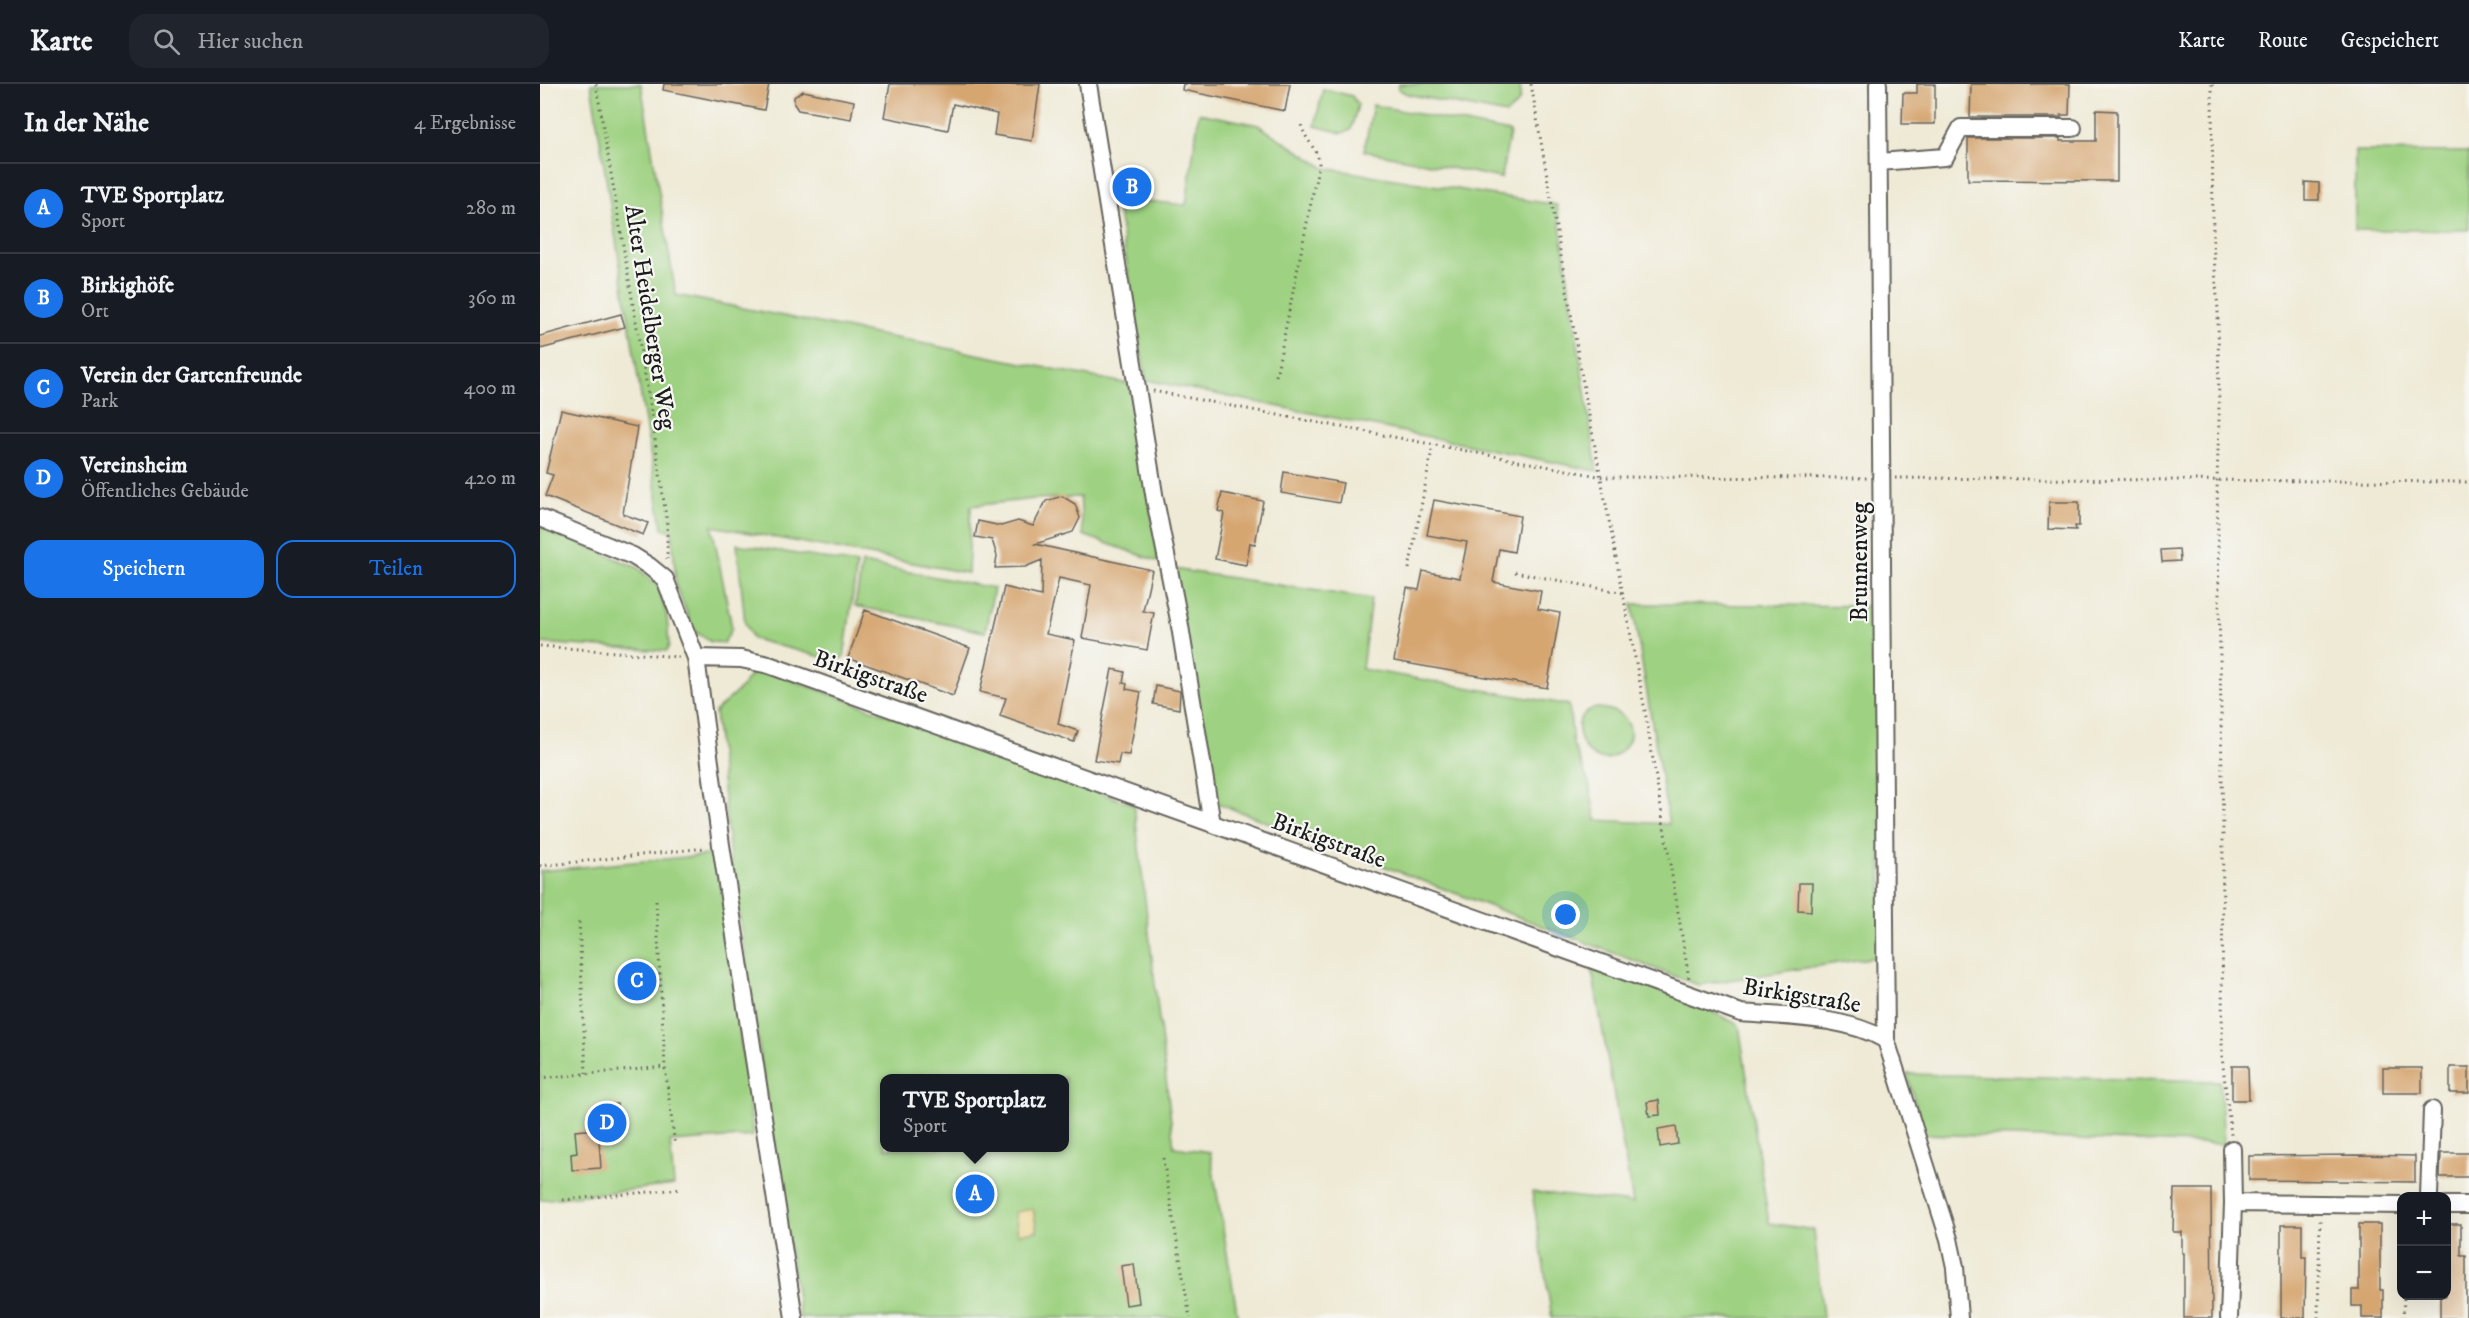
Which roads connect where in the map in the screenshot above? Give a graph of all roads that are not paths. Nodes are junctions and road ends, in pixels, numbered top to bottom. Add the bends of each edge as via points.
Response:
1 (1088, 84) edge
2 (1878, 84) edge
3 (2073, 128) dead end
4 (1879, 162) junction
5 (540, 518) edge
6 (696, 658) junction
7 (1212, 824) junction
8 (1886, 1040) junction
9 (2432, 1110) dead end
10 (2232, 1149) road end
11 (2428, 1192) edge
12 (2233, 1203) junction
13 (2397, 1205) edge
14 (2451, 1205) edge
15 (2469, 1205) edge
16 (794, 1318) edge
17 (1959, 1318) edge
18 (2229, 1318) edge

1 - 7 street
2 - 4 street, Brunnenweg
3 - 4 street via 1961,128 1945,157
4 - 8 street, Brunnenweg
5 - 6 street via 633,556 665,579
6 - 7 street, Birkigstraße via 741,659 769,665
6 - 16 street
7 - 8 street, Birkigstraße via 1741,1013 1823,1021 1869,1030
8 - 17 street, Birkigstraße via 1949,1239
9 - 11 street
10 - 12 street
12 - 13 street
12 - 18 street
14 - 15 street

